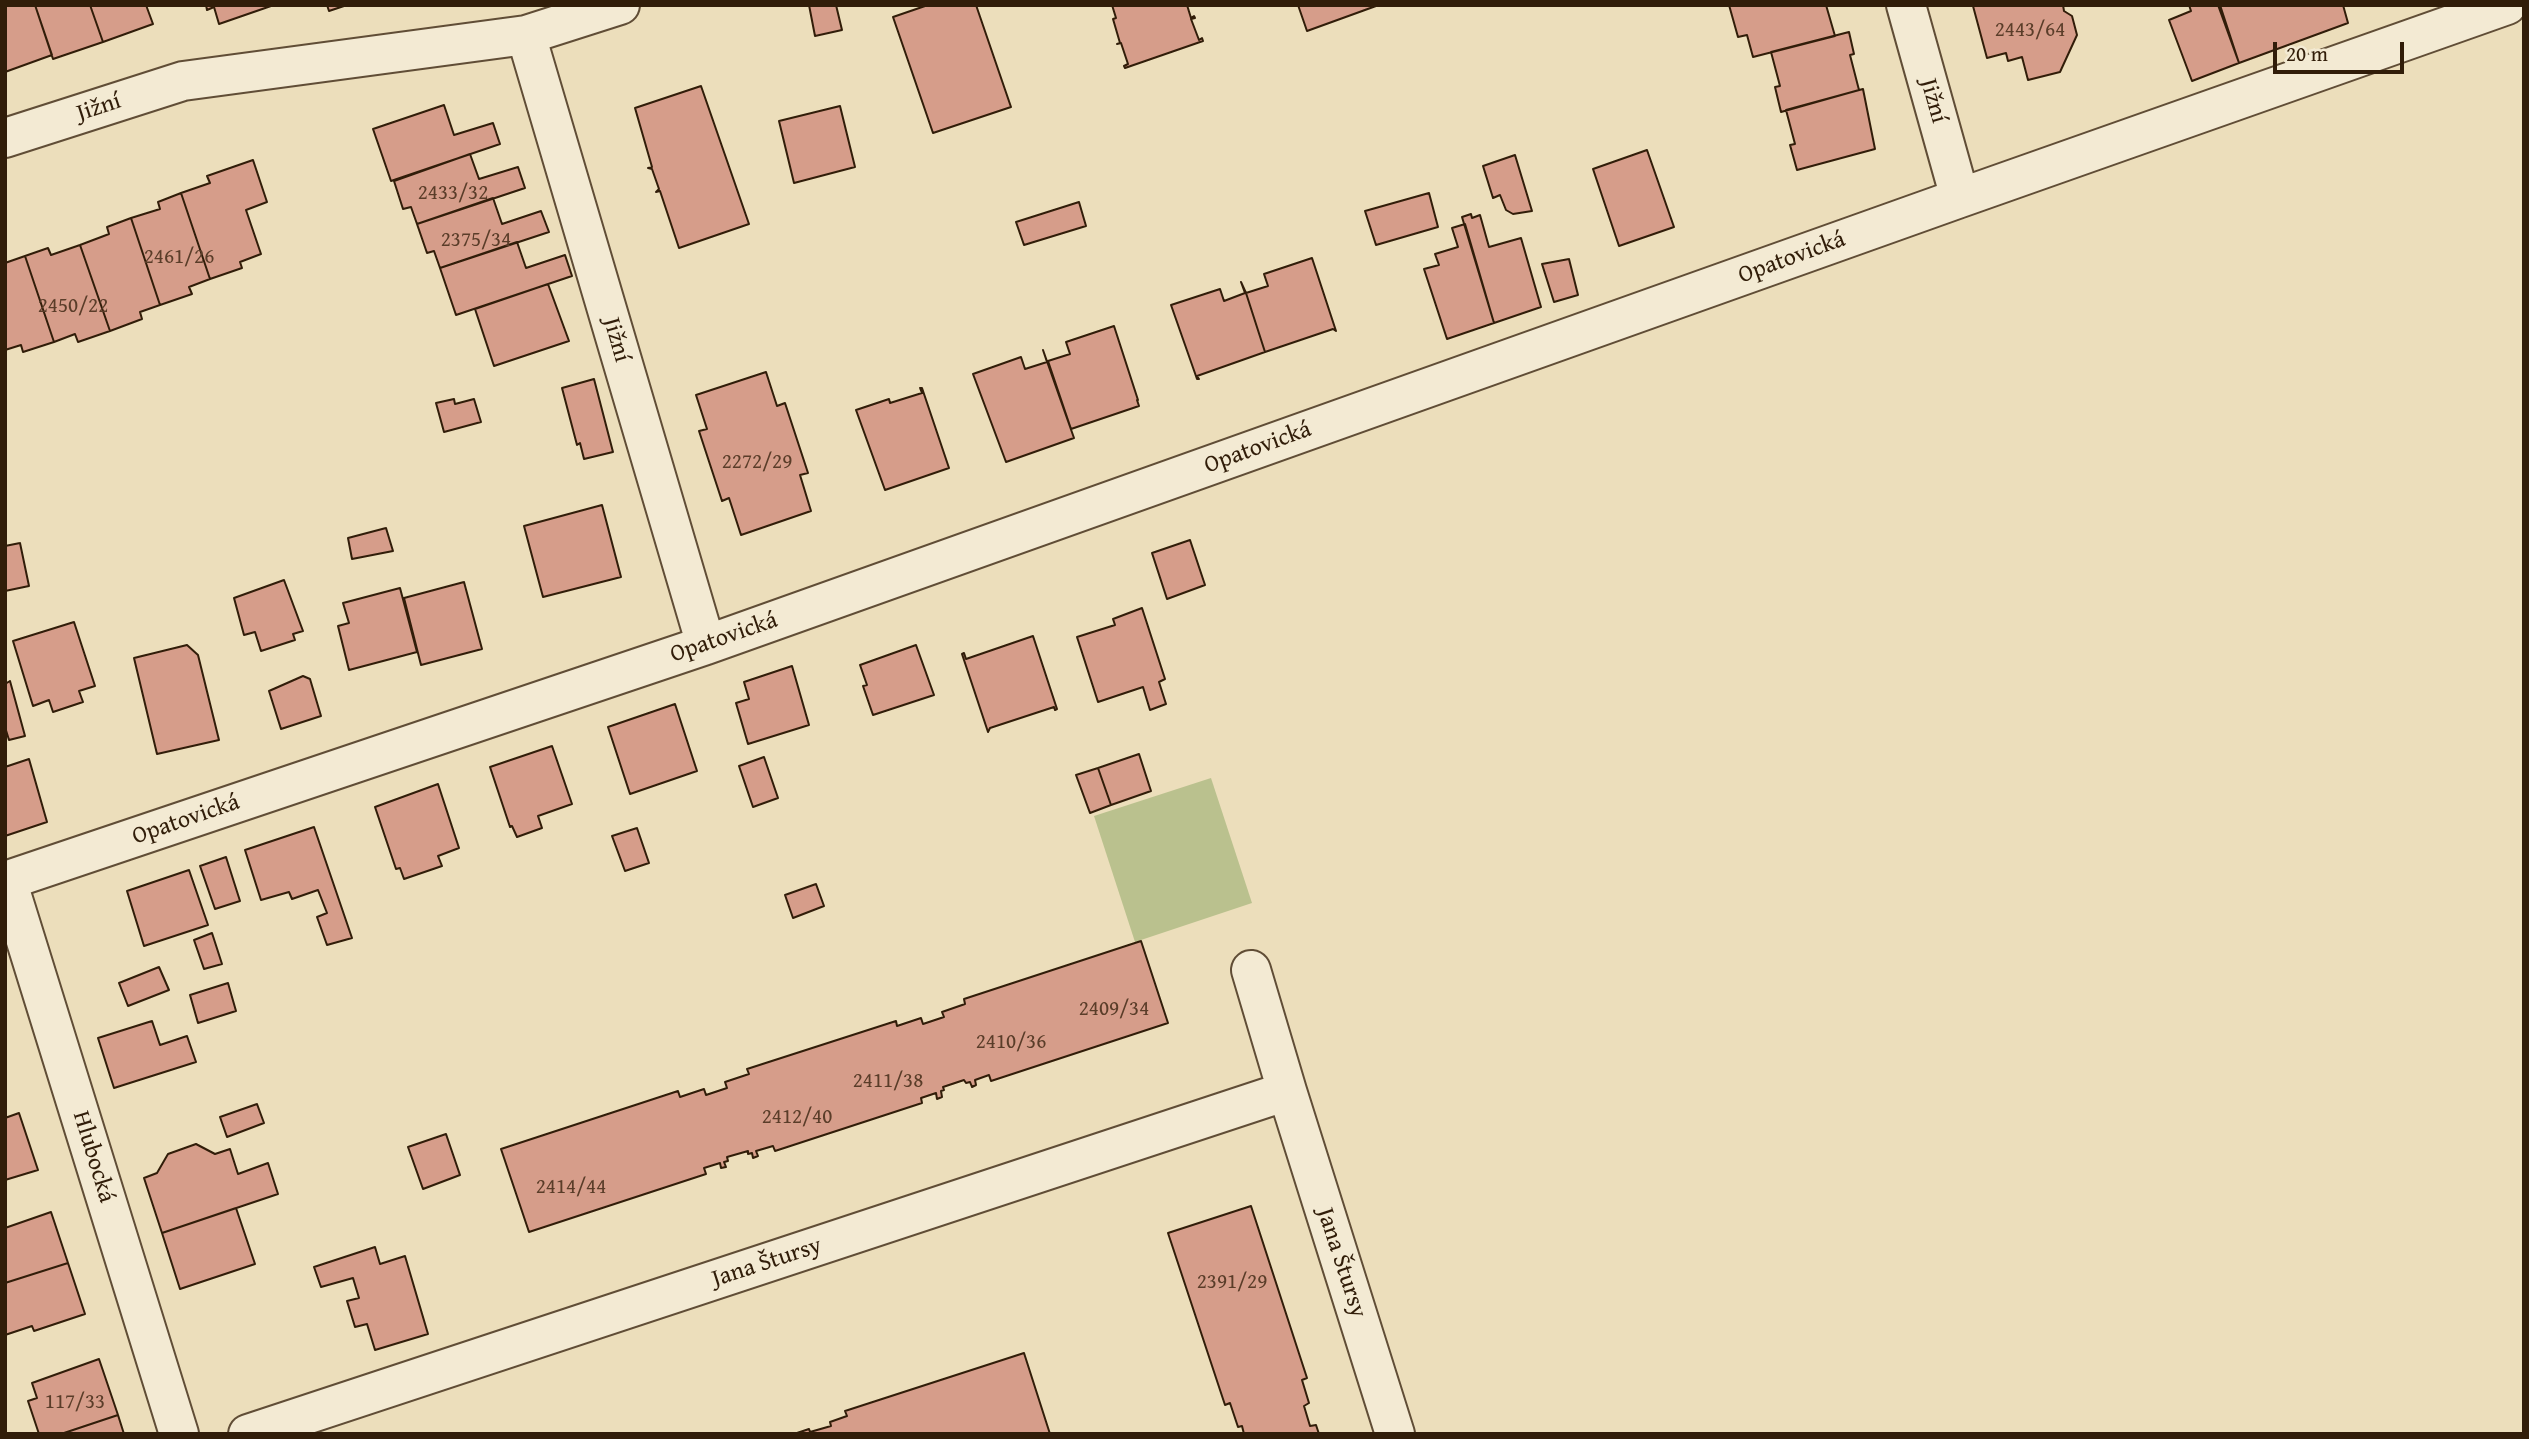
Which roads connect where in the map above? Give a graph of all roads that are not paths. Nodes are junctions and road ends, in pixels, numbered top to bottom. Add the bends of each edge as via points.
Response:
1 (620, 5) edge
2 (1906, 5) edge
3 (2503, 6) edge
4 (526, 35) junction
5 (5, 138) edge
6 (1960, 198) junction
7 (706, 645) junction
8 (6, 880) edge
9 (1251, 970) dead end
10 (1287, 1091) junction
11 (179, 1434) edge
12 (248, 1434) edge
13 (1395, 1434) edge

1 - 4 street, Jižní
2 - 6 street, Jižní
3 - 6 street, Opatovická
4 - 5 street, Jižní via 183,81
4 - 7 street, Jižní
6 - 7 street, Opatovická
7 - 8 street, Opatovická
8 - 11 street, Hlubocká
9 - 10 street, Jana Štursy
10 - 12 street, Jana Štursy
10 - 13 street, Jana Štursy

